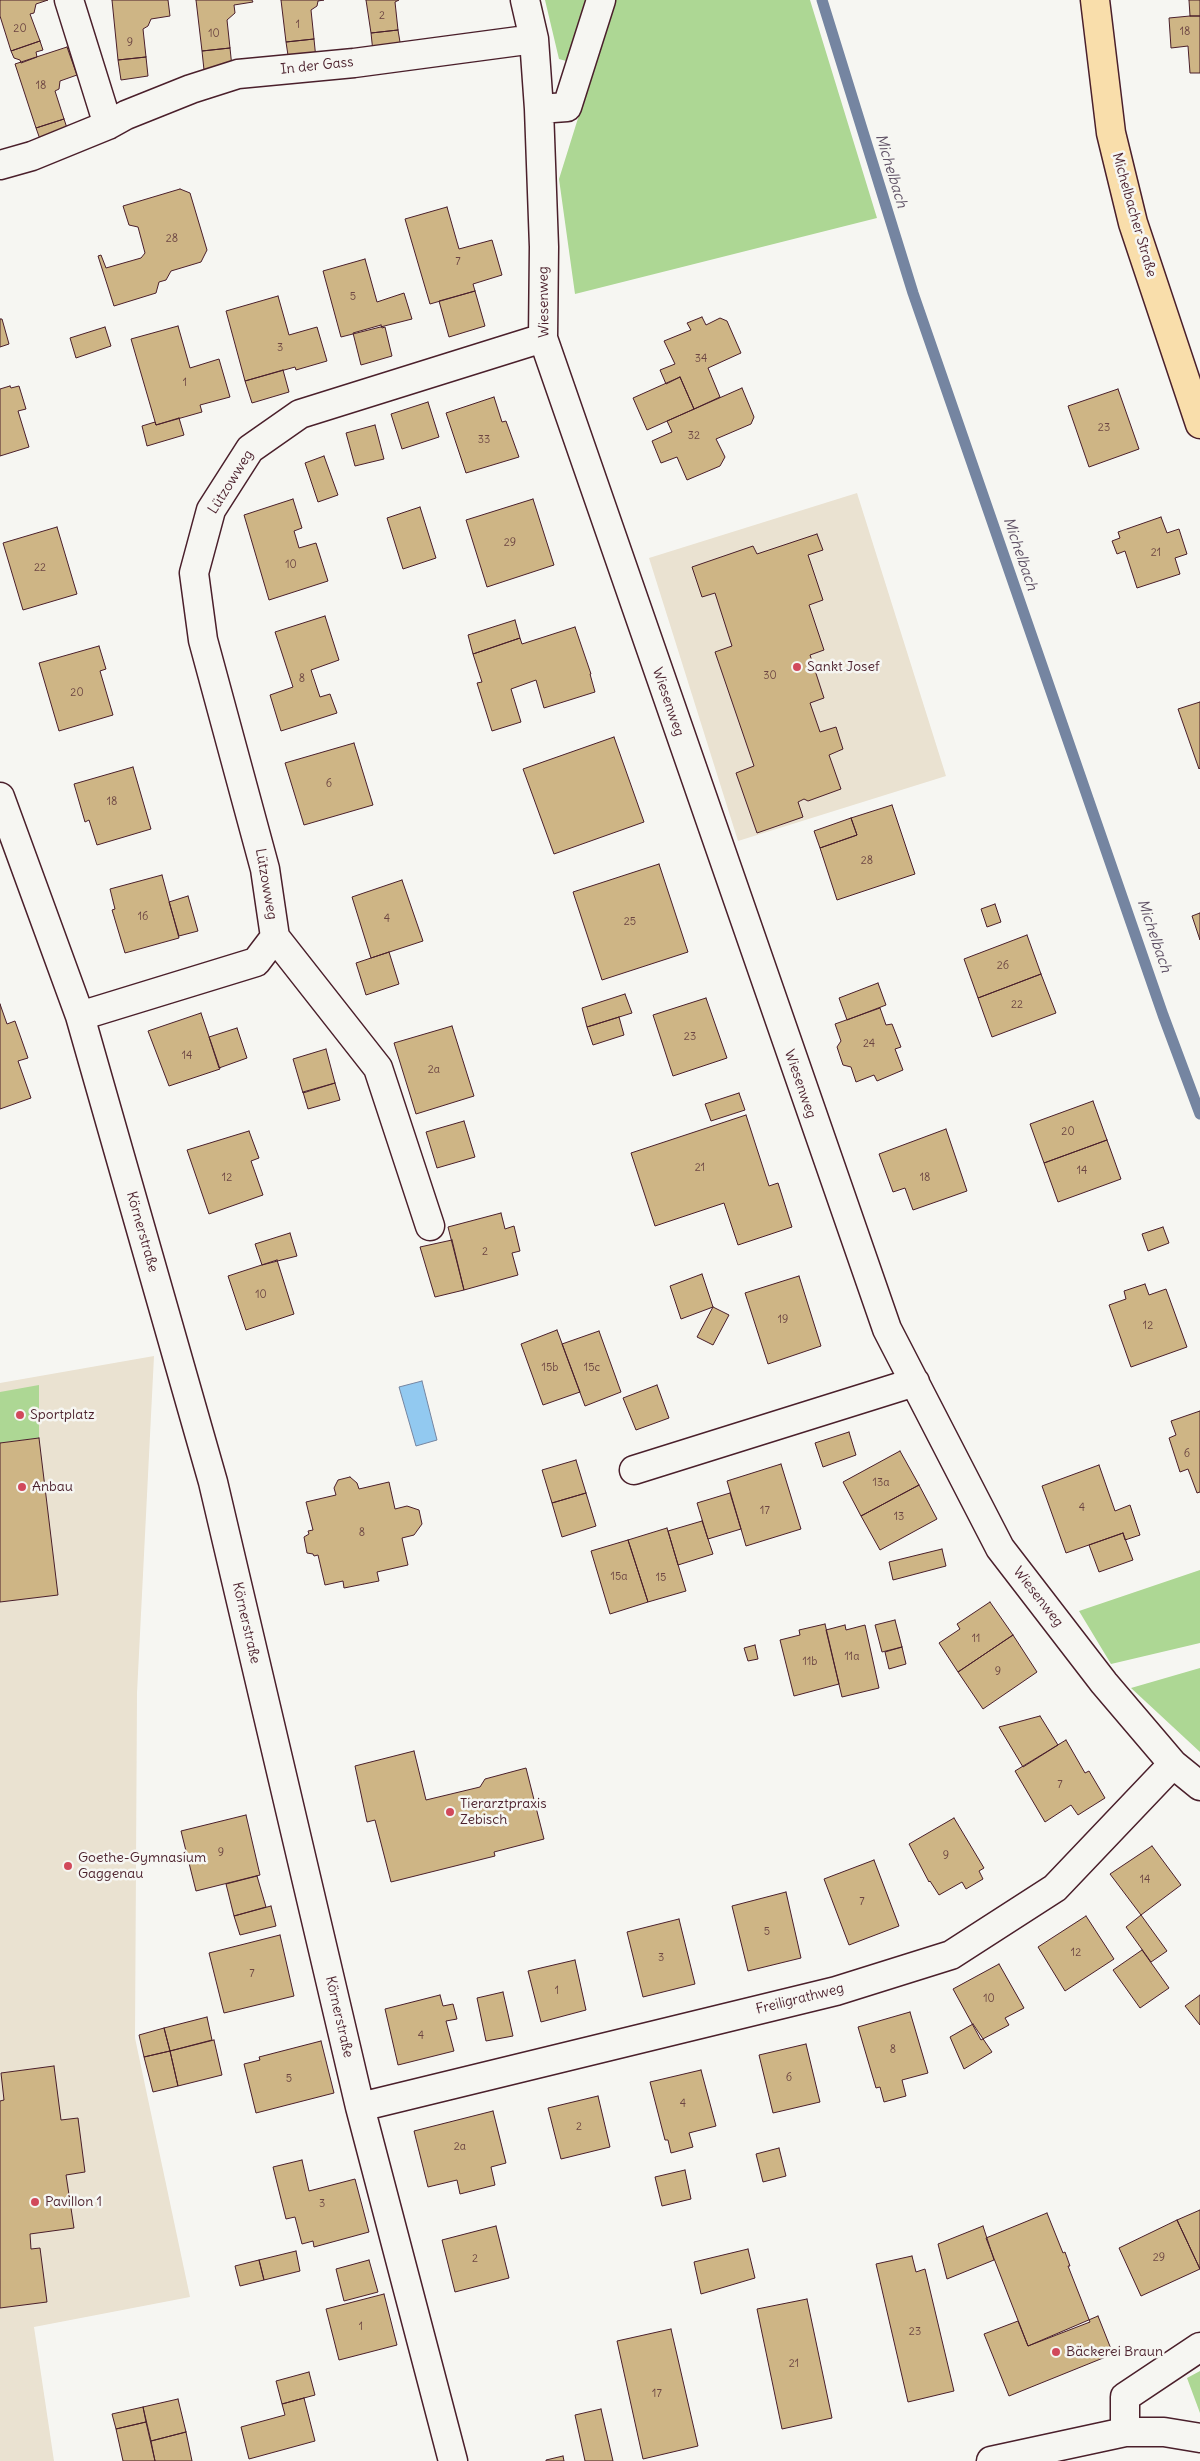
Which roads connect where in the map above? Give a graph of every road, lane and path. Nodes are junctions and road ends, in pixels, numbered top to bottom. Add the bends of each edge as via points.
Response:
1 (70, 0) edge
2 (525, 0) edge
3 (601, 0) edge
4 (1095, 0) edge
5 (534, 39) junction
6 (539, 109) junction
7 (108, 125) junction
8 (0, 165) edge
9 (543, 338) junction
10 (1200, 424) edge
11 (0, 797) edge
12 (275, 937) junction
13 (80, 1016) junction
14 (430, 1226) dead end
15 (914, 1382) junction
16 (634, 1470) dead end
17 (1172, 1764) junction
18 (1200, 1786) edge
19 (360, 2107) junction
20 (1200, 2347) edge
21 (1125, 2432) junction
22 (1200, 2438) edge
23 (453, 2461) edge
24 (991, 2461) edge

1 - 7 street
2 - 5 street, Wiesenweg
3 - 6 street via 567,107
4 - 10 main road, Michelbacher Straße via 1111,133 1133,223
5 - 6 street, Wiesenweg
5 - 7 street, In der Gass via 354,63 238,74 191,89
6 - 9 street, Wiesenweg via 544,247
7 - 8 street, In der Gass via 32,156
9 - 12 street, Lützowweg via 300,414 250,449 211,510 194,573 203,640 266,869
9 - 15 street, Wiesenweg via 886,1329
11 - 13 street, Körnerstraße
12 - 13 street, Lützowweg via 256,962
12 - 14 street, Lützowweg via 378,1068
13 - 19 street, Körnerstraße via 213,1482
15 - 16 street
15 - 17 street, Wiesenweg via 1000,1548 1104,1683
17 - 18 street, Wiesenweg
17 - 19 street, Freiligrathweg via 1055,1888 951,1955 836,1991
19 - 23 street, Körnerstraße
20 - 21 street via 1125,2397
21 - 22 street via 1164,2432
21 - 24 street

